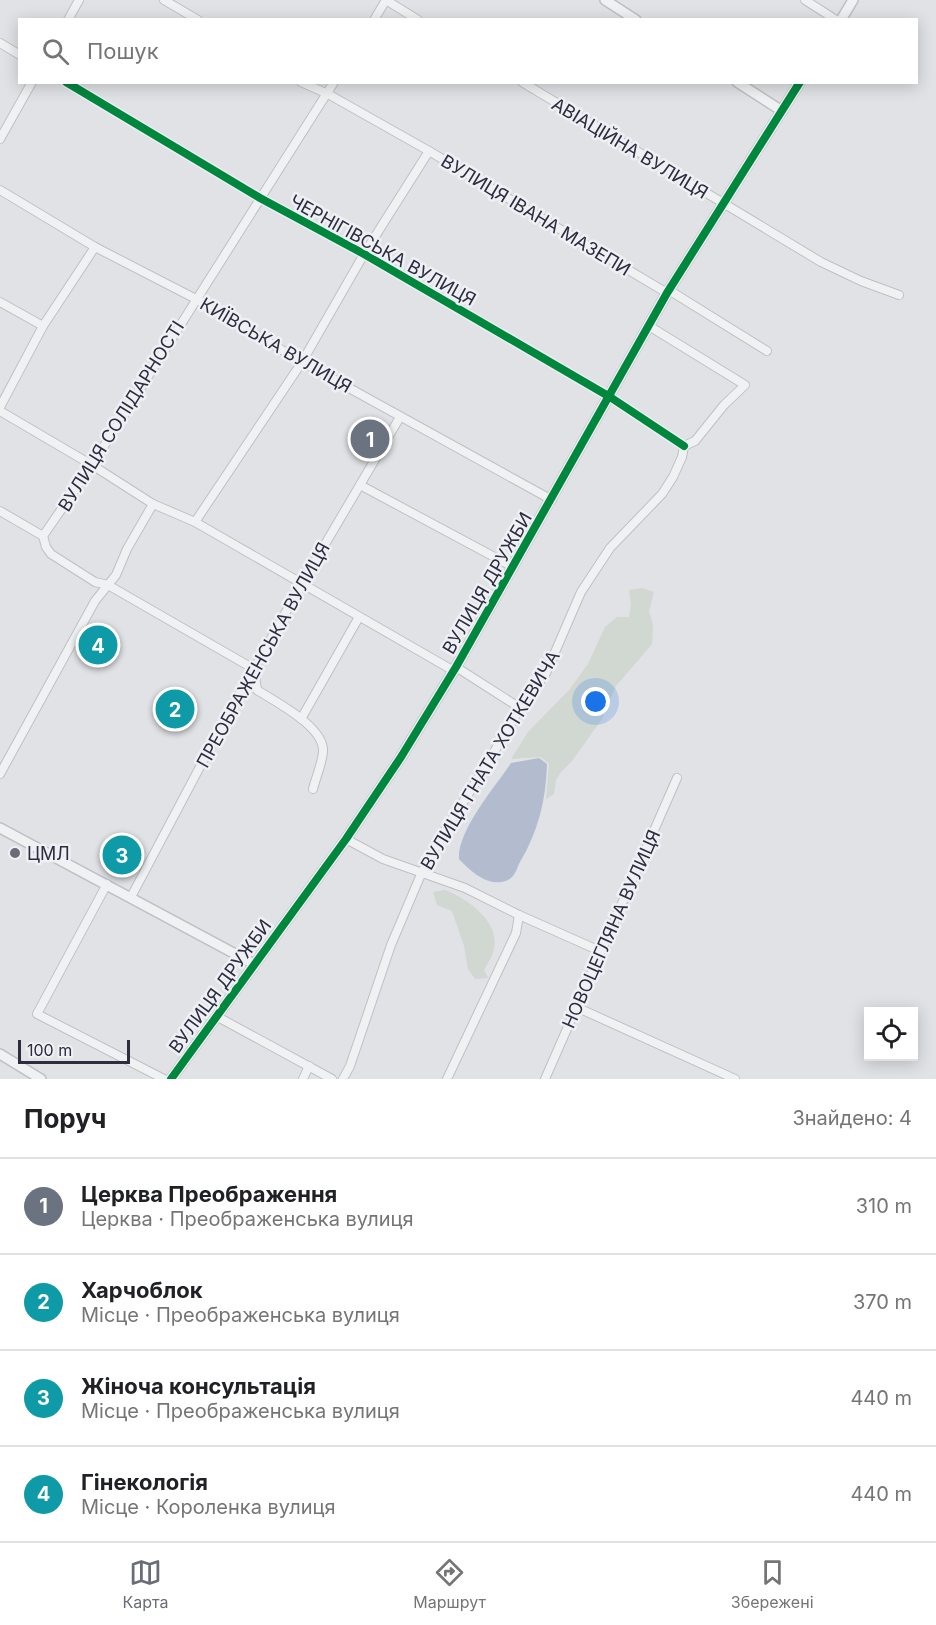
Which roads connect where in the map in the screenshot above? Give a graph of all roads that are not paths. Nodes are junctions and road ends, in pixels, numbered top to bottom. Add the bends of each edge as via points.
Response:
1 (79, 0) edge
2 (164, 0) edge
3 (386, 0) edge
4 (605, 0) edge
5 (805, 0) edge
6 (854, 0) edge
7 (69, 18) edge
8 (195, 18) edge
9 (375, 18) edge
10 (415, 18) edge
11 (633, 18) edge
12 (833, 18) edge
13 (842, 18) edge
14 (0, 43) edge
15 (18, 54) edge
16 (31, 84) edge
17 (69, 84) edge
18 (306, 84) edge
19 (333, 84) edge
20 (525, 84) edge
21 (739, 84) edge
22 (799, 84) edge
23 (327, 94) junction
24 (782, 111) junction
25 (0, 139) edge
26 (429, 151) junction
27 (0, 190) edge
28 (260, 198) junction
29 (722, 204) junction
30 (95, 247) junction
31 (364, 254) junction
32 (667, 293) junction
33 (899, 295) dead end
34 (196, 299) junction
35 (0, 302) edge
36 (44, 326) junction
37 (649, 326) junction
38 (767, 351) dead end
39 (302, 362) junction
40 (610, 397) junction
41 (0, 406) edge
42 (0, 411) edge
43 (400, 417) junction
44 (684, 446) junction
45 (92, 465) junction
46 (360, 485) junction
47 (552, 500) junction
48 (153, 504) junction
49 (0, 511) edge
50 (195, 522) junction
51 (43, 536) junction
52 (513, 567) junction
53 (108, 585) junction
54 (301, 585) junction
55 (359, 617) junction
56 (254, 669) junction
57 (455, 669) junction
58 (520, 708) junction
59 (301, 719) junction
60 (0, 774) edge
61 (677, 778) dead end
62 (313, 789) dead end
63 (0, 828) edge
64 (346, 839) junction
65 (422, 873) junction
66 (107, 884) junction
67 (131, 897) junction
68 (519, 915) junction
69 (600, 951) junction
70 (254, 963) junction
71 (576, 1007) junction
72 (216, 1016) junction
73 (0, 1054) edge
74 (309, 1066) junction
75 (41, 1079) edge
76 (164, 1079) edge
77 (171, 1079) edge
78 (303, 1079) edge
79 (332, 1079) edge
80 (343, 1079) edge
81 (447, 1079) edge
82 (545, 1079) edge
83 (735, 1079) edge

1 - 7 street
2 - 8 street
3 - 9 street
3 - 10 street
4 - 11 street
5 - 12 street
6 - 13 street
14 - 15 street
16 - 25 street
17 - 28 street, ЧЕРНІГІВСЬКА ВУЛИЦЯ
18 - 23 street, ВУЛИЦЯ ІВАНА МАЗЕПИ
19 - 23 street, ВУЛИЦЯ СОЛІДАРНОСТІ
20 - 29 street, АВІАЦІЙНА ВУЛИЦЯ
21 - 24 street
22 - 24 street, ВУЛИЦЯ ДРУЖБИ
23 - 26 street, ВУЛИЦЯ ІВАНА МАЗЕПИ
23 - 28 street, ВУЛИЦЯ СОЛІДАРНОСТІ
24 - 29 street, ВУЛИЦЯ ДРУЖБИ
26 - 31 street
26 - 32 street, ВУЛИЦЯ ІВАНА МАЗЕПИ
27 - 30 street, КИЇВСЬКА ВУЛИЦЯ
28 - 31 street, ЧЕРНІГІВСЬКА ВУЛИЦЯ
28 - 34 street, ВУЛИЦЯ СОЛІДАРНОСТІ
29 - 32 street, ВУЛИЦЯ ДРУЖБИ
29 - 33 street, АВІАЦІЙНА ВУЛИЦЯ via 821,262
30 - 34 street, КИЇВСЬКА ВУЛИЦЯ
30 - 36 street
31 - 39 street
31 - 40 street, ЧЕРНІГІВСЬКА ВУЛИЦЯ
32 - 37 street, ВУЛИЦЯ ДРУЖБИ
32 - 38 street, ВУЛИЦЯ ІВАНА МАЗЕПИ via 672,292
34 - 39 street, КИЇВСЬКА ВУЛИЦЯ
34 - 45 street, ВУЛИЦЯ СОЛІДАРНОСТІ
35 - 36 street
36 - 41 street
37 - 40 street, ВУЛИЦЯ ДРУЖБИ
37 - 44 street via 745,385 695,441
39 - 43 street, КИЇВСЬКА ВУЛИЦЯ
39 - 50 street
40 - 44 street, ЧЕРНІГІВСЬКА ВУЛИЦЯ
40 - 47 street, ВУЛИЦЯ ДРУЖБИ
42 - 45 street
43 - 46 street, ПРЕОБРАЖЕНСЬКА ВУЛИЦЯ
43 - 47 street, КИЇВСЬКА ВУЛИЦЯ
44 - 58 street, ВУЛИЦЯ ГНАТА ХОТКЕВИЧА via 662,494 610,548 581,592 546,673
45 - 48 street
45 - 51 street, ВУЛИЦЯ СОЛІДАРНОСТІ
46 - 52 street
46 - 54 street, ПРЕОБРАЖЕНСЬКА ВУЛИЦЯ
47 - 52 street, ВУЛИЦЯ ДРУЖБИ
48 - 50 street
48 - 53 street
49 - 51 street
50 - 54 street
51 - 53 street via 51,554 95,582
52 - 57 street, ВУЛИЦЯ ДРУЖБИ
53 - 56 street
53 - 60 street via 95,601
54 - 55 street
54 - 56 street, ПРЕОБРАЖЕНСЬКА ВУЛИЦЯ
55 - 57 street
55 - 59 street
56 - 59 street via 257,690
56 - 67 street, ПРЕОБРАЖЕНСЬКА ВУЛИЦЯ
57 - 58 street
57 - 64 street, ВУЛИЦЯ ДРУЖБИ
58 - 65 street, ВУЛИЦЯ ГНАТА ХОТКЕВИЧА
59 - 62 street via 321,739 323,751
61 - 69 street, НОВОЦЕГЛЯНА ВУЛИЦЯ
63 - 66 street
64 - 65 street via 383,859
64 - 70 street, ВУЛИЦЯ ДРУЖБИ
65 - 68 street via 465,888
65 - 80 street, ВУЛИЦЯ ГНАТА ХОТКЕВИЧА via 391,945
66 - 67 street
66 - 76 street via 37,1014
67 - 70 street
68 - 69 street
68 - 81 street via 516,933
69 - 71 street, НОВОЦЕГЛЯНА ВУЛИЦЯ
70 - 72 street, ВУЛИЦЯ ДРУЖБИ
71 - 82 street, НОВОЦЕГЛЯНА ВУЛИЦЯ
71 - 83 street
72 - 74 street
72 - 77 street, ВУЛИЦЯ ДРУЖБИ
73 - 75 street
74 - 78 street
74 - 79 street

